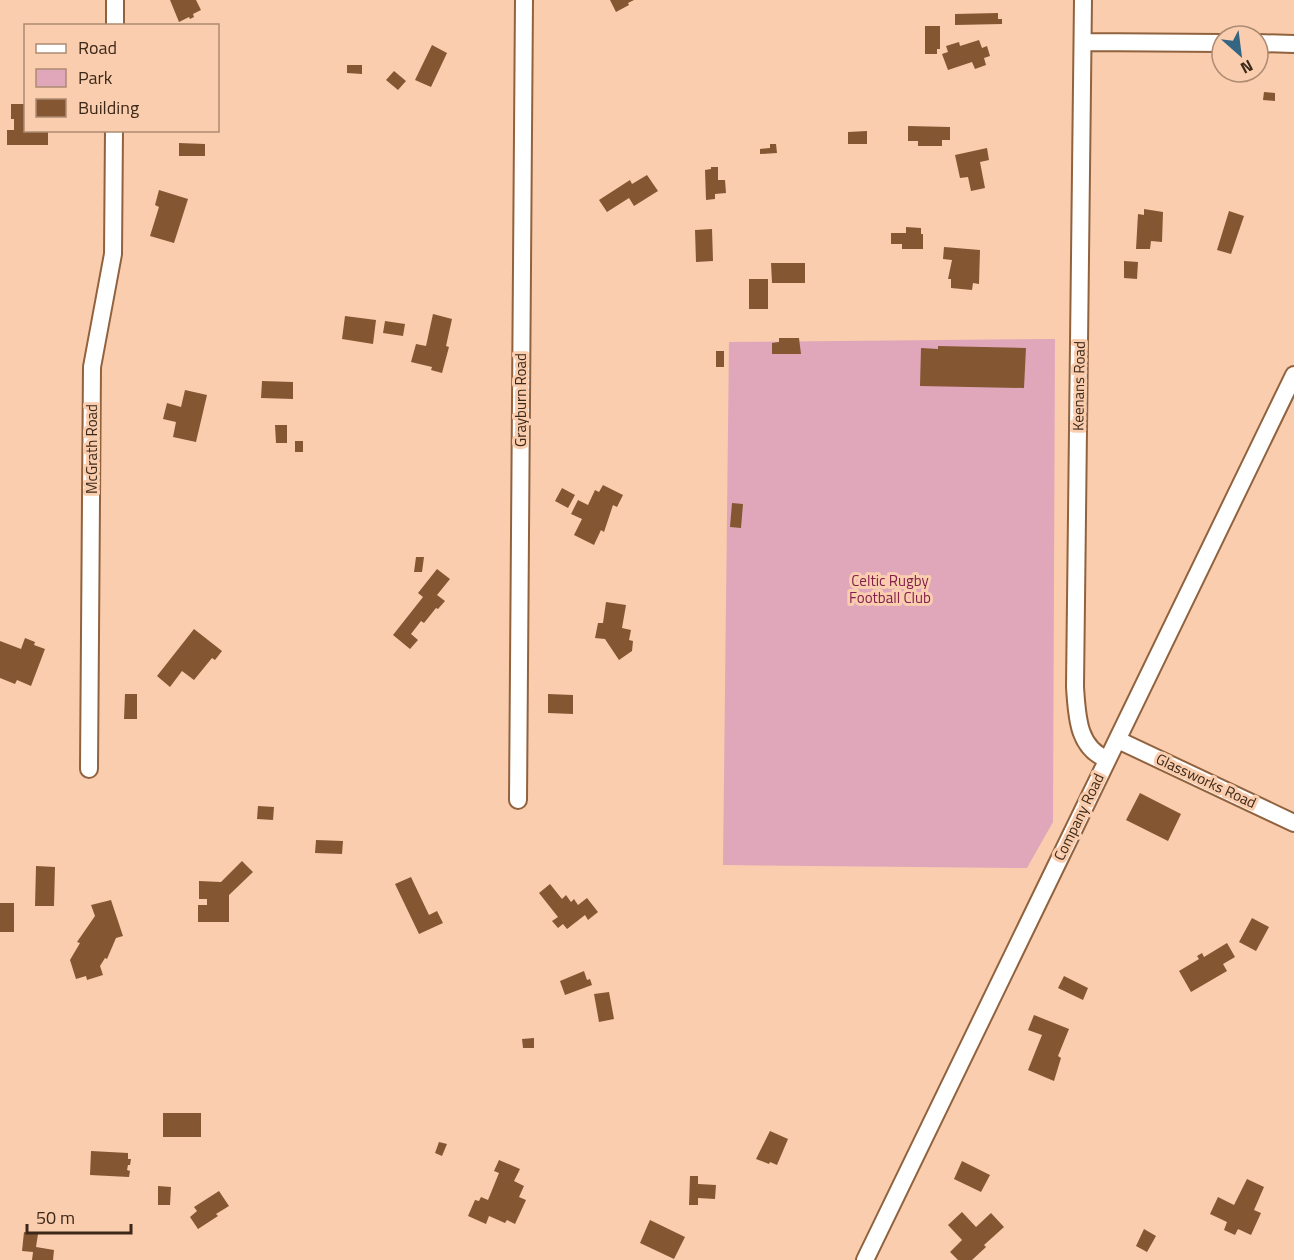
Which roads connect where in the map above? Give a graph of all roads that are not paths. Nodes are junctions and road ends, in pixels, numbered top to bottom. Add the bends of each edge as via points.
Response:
1 (115, 0) edge
2 (524, 0) edge
3 (1083, 0) edge
4 (115, 24) edge
5 (1083, 42) junction
6 (1210, 43) edge
7 (1270, 43) edge
8 (1294, 44) edge
9 (114, 132) edge
10 (1294, 375) edge
11 (1118, 740) junction
12 (1107, 759) junction
13 (89, 770) dead end
14 (518, 800) dead end
15 (1294, 823) edge
16 (865, 1260) edge

1 - 4 street
2 - 14 street, Grayburn Road
3 - 5 street, Keenans Road
5 - 6 street
5 - 12 street, Keenans Road via 1075,687 1081,734 1099,756
7 - 8 street
9 - 13 street, McGrath Road via 113,254 92,367
10 - 11 street, Company Road
11 - 12 street, Company Road
11 - 15 street, Glassworks Road
12 - 16 street, Company Road

